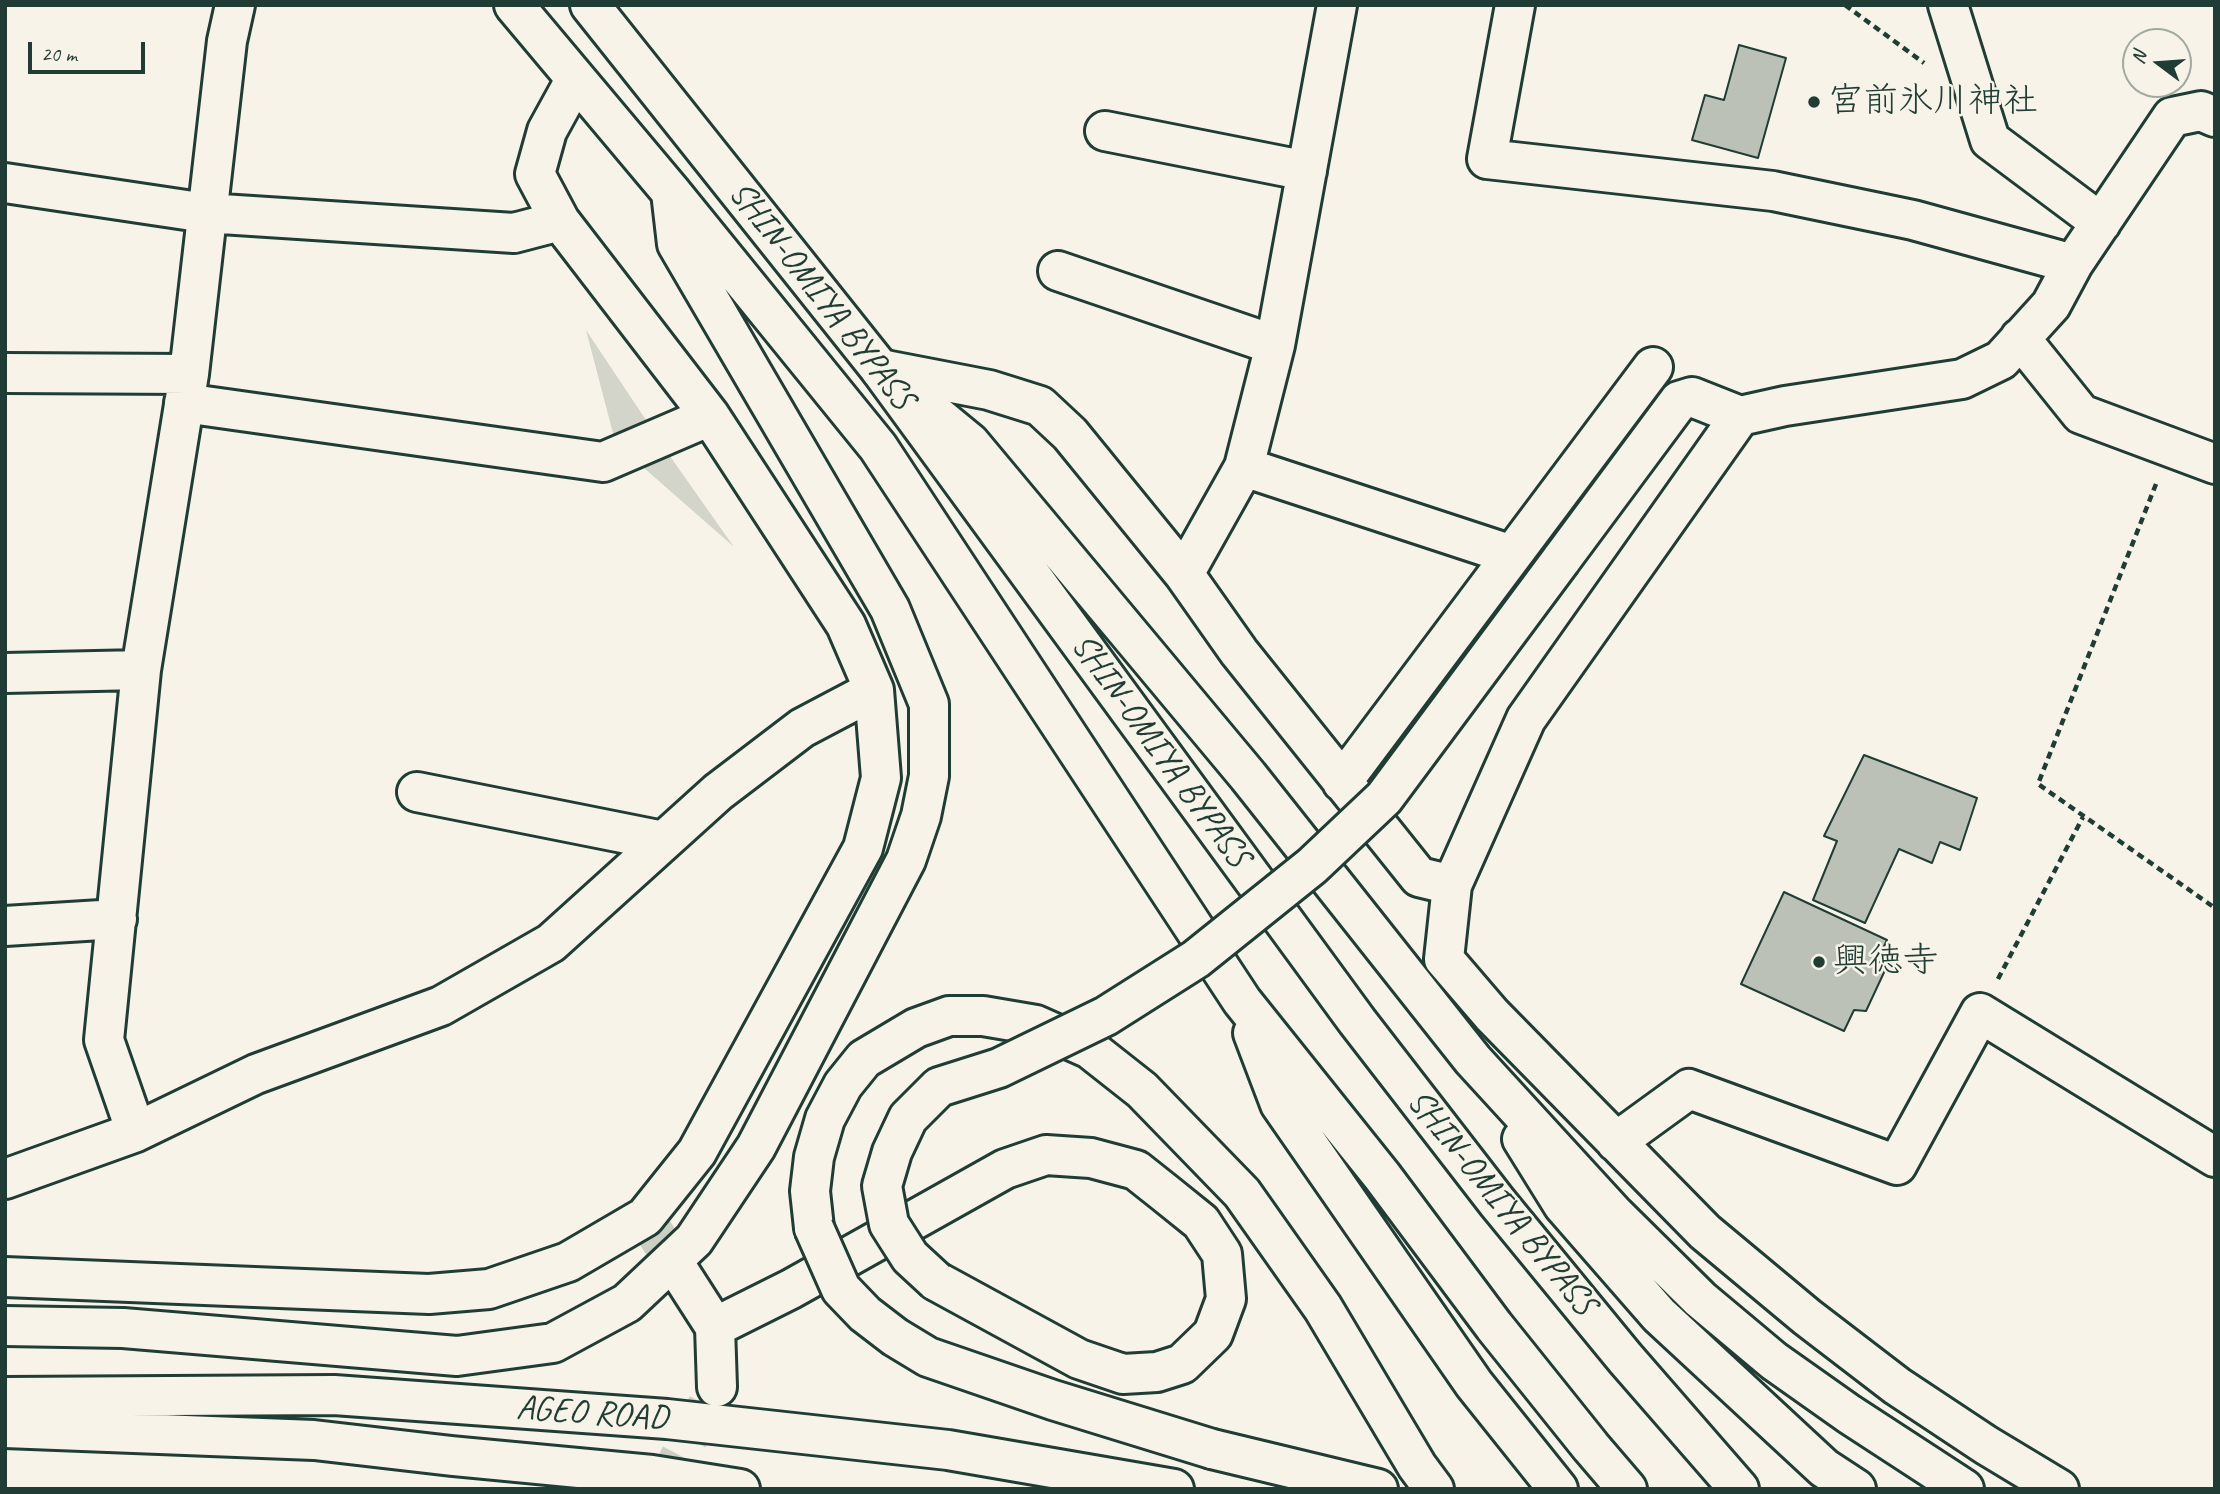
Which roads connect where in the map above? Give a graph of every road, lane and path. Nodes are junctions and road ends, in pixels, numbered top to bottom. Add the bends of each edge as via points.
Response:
1 (235, 5) edge
2 (514, 5) edge
3 (590, 5) edge
4 (1337, 5) edge
5 (1516, 5) edge
6 (1845, 5) edge
7 (1948, 5) edge
8 (575, 80) junction
9 (1979, 103) junction
10 (2215, 117) edge
11 (1105, 131) dead end
12 (1307, 171) junction
13 (5, 183) edge
14 (671, 192) junction
15 (206, 213) junction
16 (560, 221) junction
17 (2101, 223) junction
18 (2073, 264) junction
19 (1058, 271) dead end
20 (2020, 338) junction
21 (1275, 345) junction
22 (1653, 367) dead end
23 (880, 369) junction
24 (5, 373) edge
25 (187, 388) junction
26 (710, 416) junction
27 (1740, 416) junction
28 (2170, 447) junction
29 (2215, 464) edge
30 (1244, 467) junction
31 (1512, 555) junction
32 (1184, 574) junction
33 (141, 670) junction
34 (5, 673) edge
35 (874, 690) junction
36 (1342, 782) junction
37 (416, 792) dead end
38 (2082, 817) junction
39 (663, 841) junction
40 (1452, 885) junction
41 (2215, 908) edge
42 (117, 919) junction
43 (5, 926) edge
44 (1444, 959) junction
45 (1242, 1001) junction
46 (1980, 1013) junction
47 (1446, 1027) junction
48 (1473, 1060) junction
49 (136, 1132) junction
50 (1616, 1142) junction
51 (2215, 1157) edge
52 (5, 1179) edge
53 (681, 1274) tunnel mouth
54 (5, 1277) edge
55 (5, 1326) edge
56 (715, 1327) junction
57 (717, 1387) tunnel mouth
58 (5, 1397) edge
59 (5, 1428) edge
60 (740, 1489) edge
61 (1174, 1489) edge
62 (1378, 1489) edge
63 (1434, 1489) edge
64 (1558, 1489) edge
65 (1627, 1489) edge
66 (1739, 1489) edge
67 (1856, 1489) edge
68 (1964, 1489) edge
69 (2059, 1489) edge

1 - 15 main road
2 - 8 main road, SHIN-OMIYA BYPASS
3 - 23 main road, SHIN-OMIYA BYPASS
4 - 12 main road
5 - 18 main road via 1487,159 1773,191 1913,220
6 - 9 path
7 - 9 main road
8 - 14 main road, SHIN-OMIYA BYPASS
8 - 16 main road via 547,131 535,174
9 - 17 main road via 1990,140
10 - 17 main road via 2201,111 2172,117
11 - 12 main road
12 - 21 main road
13 - 15 main road
14 - 45 main road, SHIN-OMIYA BYPASS via 878,447
14 - 55 main road via 677,244 890,609 929,705 929,776 906,860 756,1147 694,1240 627,1303 553,1343 457,1356 123,1328
15 - 16 main road via 514,233
15 - 25 main road
16 - 26 main road
17 - 18 main road
18 - 20 main road via 2051,305
19 - 21 main road
20 - 27 main road via 2001,360 1962,379
20 - 28 main road via 2081,414
21 - 30 main road
22 - 31 main road
23 - 32 main road via 989,390 1040,406 1070,434
23 - 47 main road via 970,443 1248,776
23 - 66 main road, SHIN-OMIYA BYPASS via 1357,1021 1497,1202
24 - 25 main road
25 - 26 main road via 603,462
25 - 33 main road
26 - 35 main road via 846,625
27 - 40 main road via 1527,719
27 - 56 main road, bridge via 1692,397 1679,401 1384,798 1312,866 1196,959 1106,1016 999,1068 939,1087 908,1118 882,1186 889,1224 910,1258 936,1281 1079,1359 1123,1374 1157,1373 1182,1364 1213,1334 1226,1299 1222,1254 1201,1222 1136,1170 1091,1158 1045,1155 1005,1169 791,1289
28 - 29 main road
28 - 38 path via 2038,784
30 - 31 main road
30 - 32 main road
31 - 36 main road
32 - 36 main road
33 - 34 main road
33 - 42 main road
35 - 39 main road via 802,728
35 - 54 main road via 881,778 863,848 697,1152 645,1217 568,1262 489,1289 429,1294
36 - 40 main road via 1419,877
37 - 39 main road
38 - 41 path
38 - 46 path
39 - 49 main road via 551,943 441,1006 256,1074
40 - 44 main road
42 - 43 main road
42 - 49 main road via 104,1040
44 - 47 main road
44 - 50 main road
45 - 64 main road, SHIN-OMIYA BYPASS via 1280,1104 1474,1384
45 - 65 main road, SHIN-OMIYA BYPASS
46 - 50 main road via 1897,1165 1689,1089
46 - 51 main road
47 - 48 main road
48 - 67 main road via 1563,1205 1659,1315 1824,1468
48 - 68 main road via 1615,1215 1700,1299 1849,1415
49 - 52 main road
50 - 69 main road via 1705,1233 1807,1317 1897,1386
53 - 56 main road
56 - 57 main road
58 - 61 main road, AGEO ROAD via 334,1395 667,1419 948,1450
59 - 60 main road via 314,1440 652,1475
62 - 63 main road, bridge via 1212,1449 1054,1400 928,1357 865,1314 841,1289 814,1228 810,1191 825,1119 864,1059 916,1028 949,1016 984,1016 1037,1025 1090,1049 1142,1090 1242,1193 1323,1308

